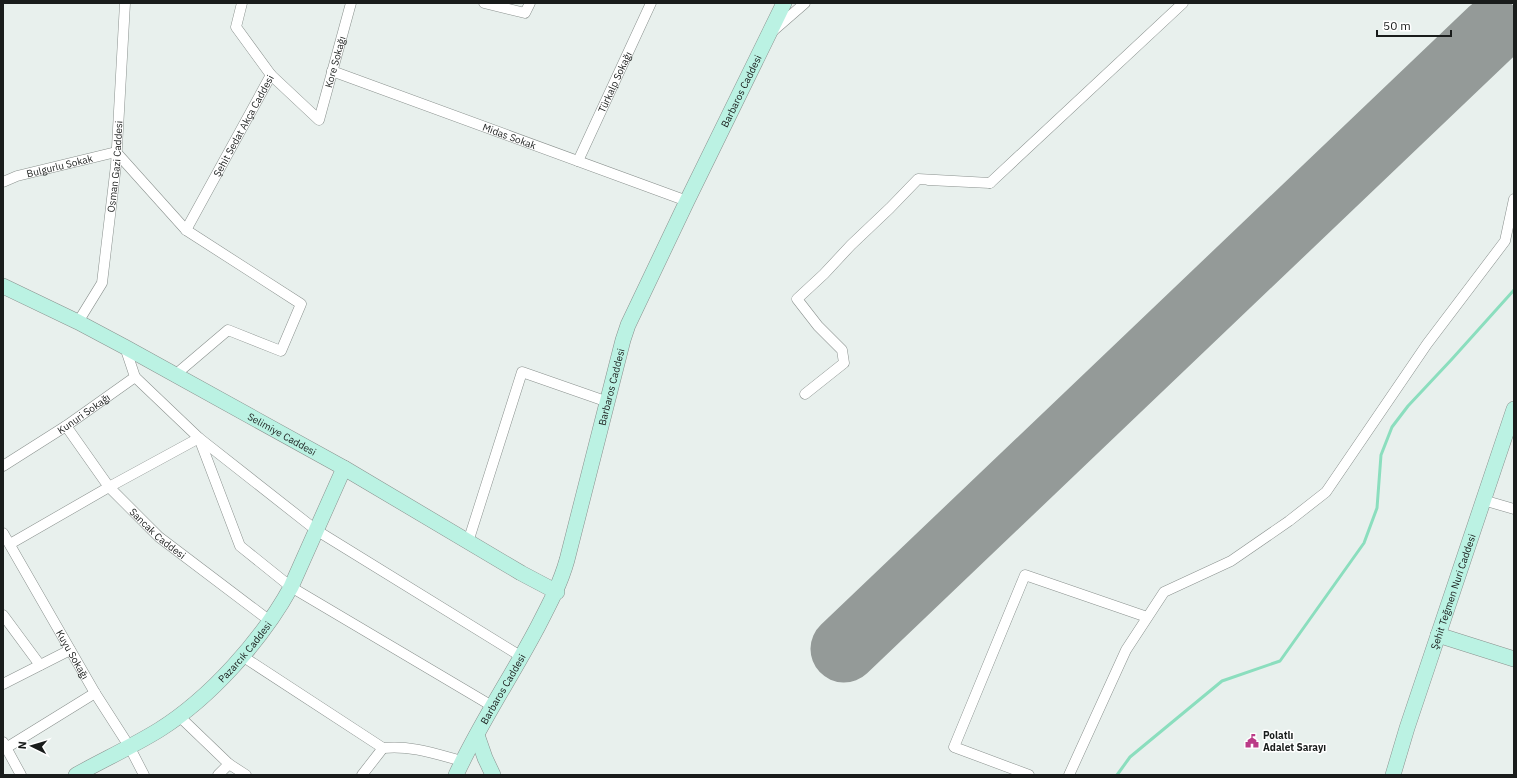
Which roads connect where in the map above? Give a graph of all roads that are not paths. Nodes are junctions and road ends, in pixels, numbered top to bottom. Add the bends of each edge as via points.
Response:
1 (125, 3) edge
2 (242, 3) edge
3 (351, 3) edge
4 (484, 3) edge
5 (530, 3) edge
6 (651, 3) edge
7 (784, 3) edge
8 (805, 3) edge
9 (1183, 3) edge
10 (768, 35) junction
11 (332, 71) junction
12 (271, 75) junction
13 (116, 152) junction
14 (578, 161) junction
15 (928, 180) dead end
16 (3, 182) edge
17 (990, 183) junction
18 (1514, 199) edge
19 (687, 201) junction
20 (186, 230) junction
21 (3, 286) edge
22 (78, 322) junction
23 (125, 347) junction
24 (175, 375) junction
25 (136, 377) junction
26 (806, 394) dead end
27 (608, 402) junction
28 (1513, 413) edge
29 (66, 426) junction
30 (199, 438) junction
31 (3, 466) edge
32 (344, 468) junction
33 (109, 487) junction
34 (1483, 500) junction
35 (1514, 509) edge
36 (316, 530) junction
37 (3, 533) edge
38 (468, 542) junction
39 (10, 544) junction
40 (291, 587) junction
41 (557, 592) junction
42 (3, 615) edge
43 (1148, 617) junction
44 (270, 621) junction
45 (1438, 635) junction
46 (70, 650) junction
47 (242, 656) junction
48 (522, 657) junction
49 (1514, 659) edge
50 (40, 665) junction
51 (3, 684) edge
52 (94, 694) junction
53 (492, 706) junction
54 (179, 716) junction
55 (477, 735) junction
56 (4, 745) edge
57 (129, 746) junction
58 (383, 748) junction
59 (229, 764) junction
60 (459, 768) edge
61 (79, 774) edge
62 (21, 775) edge
63 (144, 775) edge
64 (218, 775) edge
65 (246, 775) edge
66 (362, 775) edge
67 (493, 775) edge
68 (1029, 775) edge
69 (1069, 775) edge
70 (1393, 775) edge

1 - 13 street, Osman Gazi Caddesi
2 - 12 street, Şehit Sedat Akça Caddesi via 236,27
3 - 11 street, Kore Sokağı
4 - 5 street via 525,13
6 - 14 street, Türkalp Sokağı
7 - 10 street, Barbaros Caddesi
8 - 10 street
9 - 17 street
10 - 19 street, Barbaros Caddesi
11 - 12 street, Kore Sokağı via 319,120
11 - 14 street, Midas Sokak
12 - 20 street, Şehit Sedat Akça Caddesi
13 - 16 street, Bulgurlu Sokak via 16,176
13 - 20 street
13 - 22 street, Osman Gazi Caddesi via 102,283
14 - 19 street, Midas Sokak
15 - 17 street
17 - 26 street via 918,179 797,299 818,326 842,350 844,362
18 - 43 street via 1505,241 1427,344 1326,492 1231,561 1164,592
19 - 27 street, Barbaros Caddesi via 628,326
20 - 24 street via 301,304 281,351 228,330
21 - 22 street, Selimiye Caddesi
22 - 23 street, Selimiye Caddesi
23 - 24 street, Selimiye Caddesi
23 - 25 street
24 - 32 street, Selimiye Caddesi
25 - 29 street, Kunuri Sokağı
25 - 30 street
27 - 38 street via 522,372
27 - 41 street, Barbaros Caddesi via 568,560
28 - 34 street, Şehit Teğmen Nuri Caddesi
29 - 31 street, Kunuri Sokağı
29 - 33 street, Sancak Caddesi
30 - 33 street
30 - 36 street
30 - 40 street via 240,546
32 - 36 street, Pazarcık Caddesi
32 - 38 street, Selimiye Caddesi
33 - 39 street
33 - 44 street, Sancak Caddesi via 159,537
34 - 35 street
34 - 45 street, Şehit Teğmen Nuri Caddesi
36 - 40 street, Pazarcık Caddesi
36 - 48 street
37 - 39 street, Kuyu Sokağı
38 - 41 street, Selimiye Caddesi
39 - 46 street, Kuyu Sokağı
40 - 44 street, Pazarcık Caddesi
40 - 53 street
41 - 48 street, Barbaros Caddesi
42 - 50 street
43 - 68 street via 1025,575 954,747
43 - 69 street via 1126,650
44 - 47 street, Pazarcık Caddesi
45 - 49 street
45 - 70 street, Şehit Teğmen Nuri Caddesi
46 - 50 street
46 - 52 street, Kuyu Sokağı
47 - 54 street, Pazarcık Caddesi via 209,691
47 - 58 street
48 - 53 street, Barbaros Caddesi
50 - 51 street
52 - 56 street
52 - 57 street, Kuyu Sokağı
53 - 55 street, Barbaros Caddesi
54 - 57 street, Pazarcık Caddesi
54 - 59 street
55 - 60 street, Barbaros Caddesi
55 - 67 street
56 - 62 street
57 - 61 street, Pazarcık Caddesi
57 - 63 street, Kuyu Sokağı
58 - 60 street via 415,748
58 - 66 street
59 - 64 street
59 - 65 street

